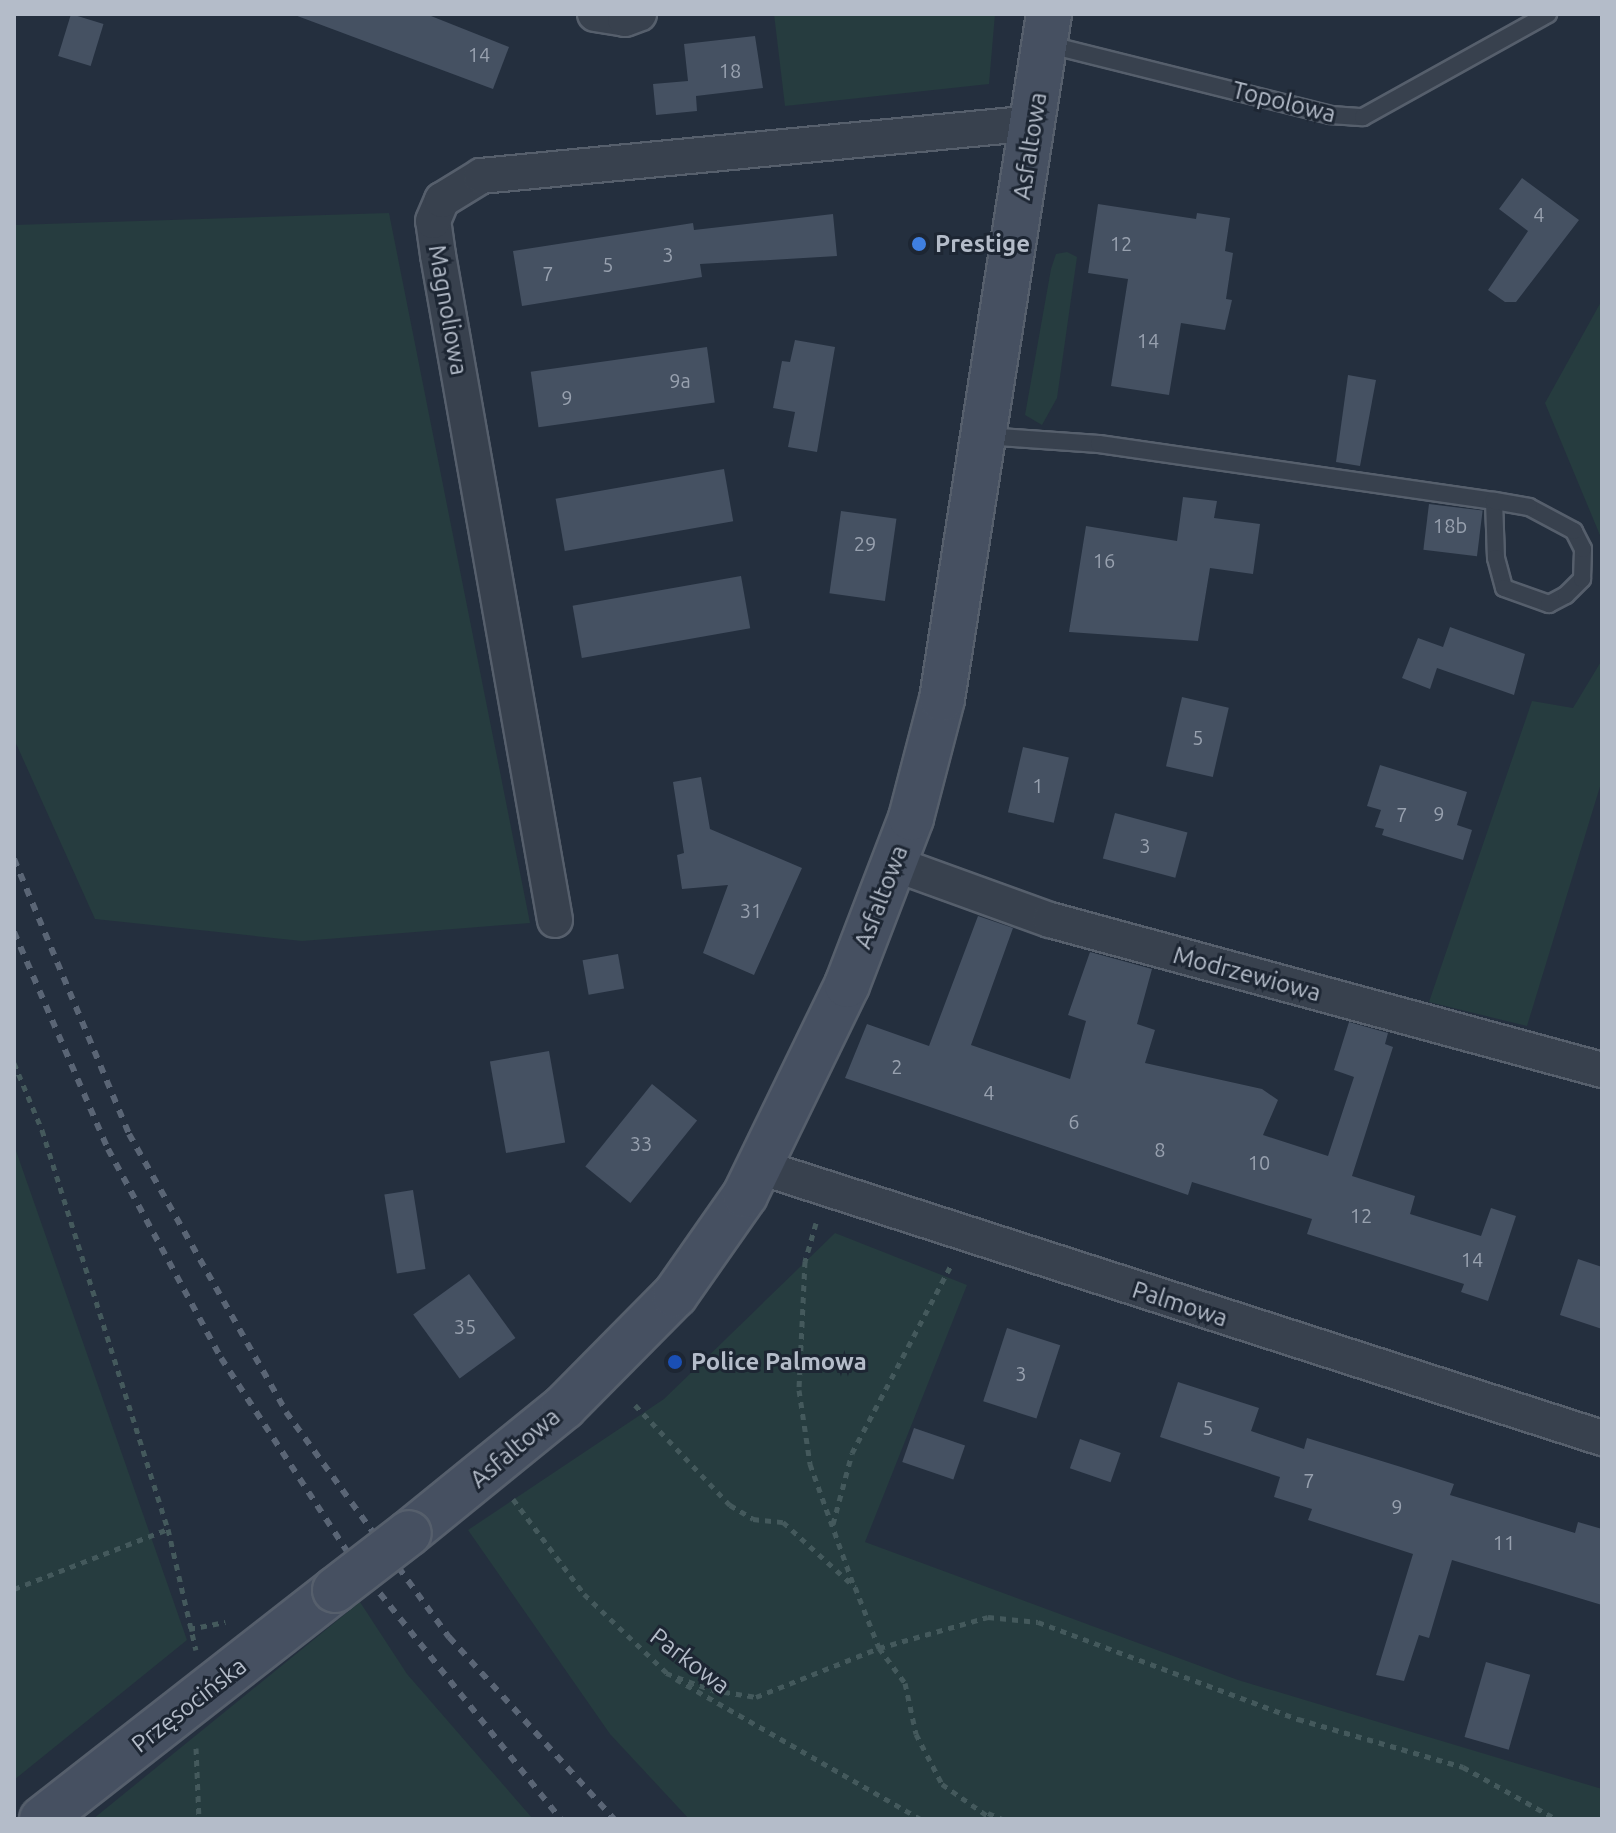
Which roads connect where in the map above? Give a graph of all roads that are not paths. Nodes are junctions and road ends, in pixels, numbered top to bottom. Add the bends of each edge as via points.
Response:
1 (595, 14) edge
2 (639, 14) edge
3 (1548, 14) edge
4 (1047, 29) edge
5 (1034, 123) junction
6 (984, 435) junction
7 (1494, 501) junction
8 (895, 864) junction
9 (555, 920) dead end
10 (1602, 1070) edge
11 (760, 1167) junction
12 (1602, 1438) edge
13 (335, 1590) joint
14 (42, 1819) edge

1 - 2 street via 625,19
3 - 4 lane, Topolowa via 1363,117 1331,115
4 - 5 street, Asfaltowa
5 - 6 street, Asfaltowa
5 - 9 street, Magnoliowa via 481,176 442,200 433,221 438,255
6 - 7 lane via 1099,444
6 - 8 street, Asfaltowa via 940,710
7 - 7 lane via 1496,558 1504,588 1549,604 1566,595 1582,579 1583,549 1574,531 1529,507
8 - 10 street, Modrzewiowa via 1050,920
8 - 11 street, Asfaltowa via 847,985
11 - 12 street, Palmowa
11 - 13 street, Asfaltowa, bridge via 713,1245 636,1340 489,1470
13 - 14 street, Przęsocińska

